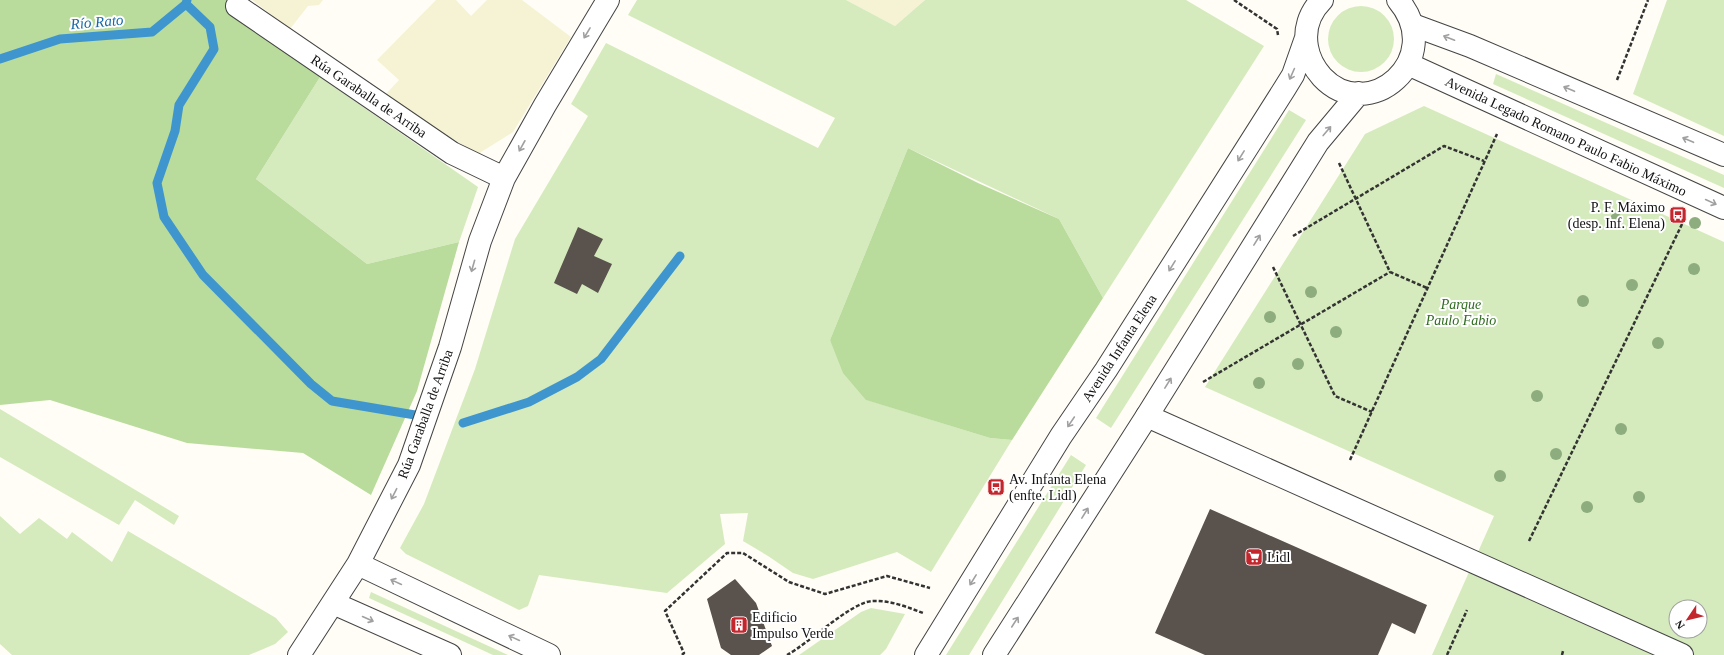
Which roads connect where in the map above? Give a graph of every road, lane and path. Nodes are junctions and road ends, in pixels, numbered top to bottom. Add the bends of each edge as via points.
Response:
1 (608, 0) edge
2 (1234, 0) edge
3 (1648, 0) edge
4 (1315, 2) edge
5 (237, 6) dead end
6 (1406, 9) edge
7 (1306, 38) junction
8 (1280, 41) dead end
9 (1408, 64) junction
10 (1359, 93) junction
11 (1607, 105) junction
12 (1497, 134) dead end
13 (1724, 155) edge
14 (1484, 161) junction
15 (1339, 163) dead end
16 (504, 178) junction
17 (1356, 198) junction
18 (1724, 208) edge
19 (1684, 220) dead end
20 (1293, 236) dead end
21 (1273, 267) dead end
22 (1390, 272) junction
23 (1427, 288) junction
24 (1301, 324) junction
25 (1203, 382) dead end
26 (1372, 412) junction
27 (1147, 416) junction
28 (1350, 460) dead end
29 (1529, 541) dead end
30 (358, 564) junction
31 (930, 588) dead end
32 (333, 603) junction
33 (1467, 610) dead end
34 (925, 613) dead end
35 (1563, 652) dead end
36 (299, 655) edge
37 (450, 655) edge
38 (549, 655) edge
39 (682, 655) edge
40 (787, 655) edge
41 (926, 655) edge
42 (994, 655) edge
43 (1447, 655) edge
44 (1562, 655) edge
45 (1682, 655) edge

1 -> 16 street, Rúa Garaballa de Arriba via 544,105
2 - 8 path via 1277,29
3 - 11 path
4 - 7 street, Avenida Infanta Elena
5 - 16 street, Rúa Garaballa de Arriba via 452,153
6 - 9 street via 1415,42
11 -> 6 street via 1470,46
7 - 10 street via 1308,55 1316,70 1327,82 1342,90
7 -> 41 street, Avenida Infanta Elena via 1293,75 1285,88 1106,370 1061,436
9 - 10 street via 1400,77 1388,86 1374,92
9 -> 18 street, Avenida Legado Romano Paulo Fabio Máximo
27 -> 10 street via 1318,142
13 -> 11 street
12 - 14 path
14 - 17 path via 1444,146
14 - 23 path
15 - 17 path
16 -> 30 street, Rúa Garaballa de Arriba via 480,241 450,347 409,465
17 - 20 path
17 - 22 path
19 - 29 path
21 - 24 path
22 - 23 path
22 - 24 path
23 - 26 path
24 - 25 path
24 - 26 path via 1335,396
26 - 28 path
42 -> 27 street
27 - 45 street
30 - 32 street, Rúa Garaballa de Arriba
38 -> 30 street
31 - 39 path via 887,576 824,594 789,582 743,553 727,553 665,610 684,653
32 - 36 street, Rúa Garaballa de Arriba
32 -> 37 street
33 - 43 path
34 - 40 path via 903,604 871,601 846,613
35 - 44 path

